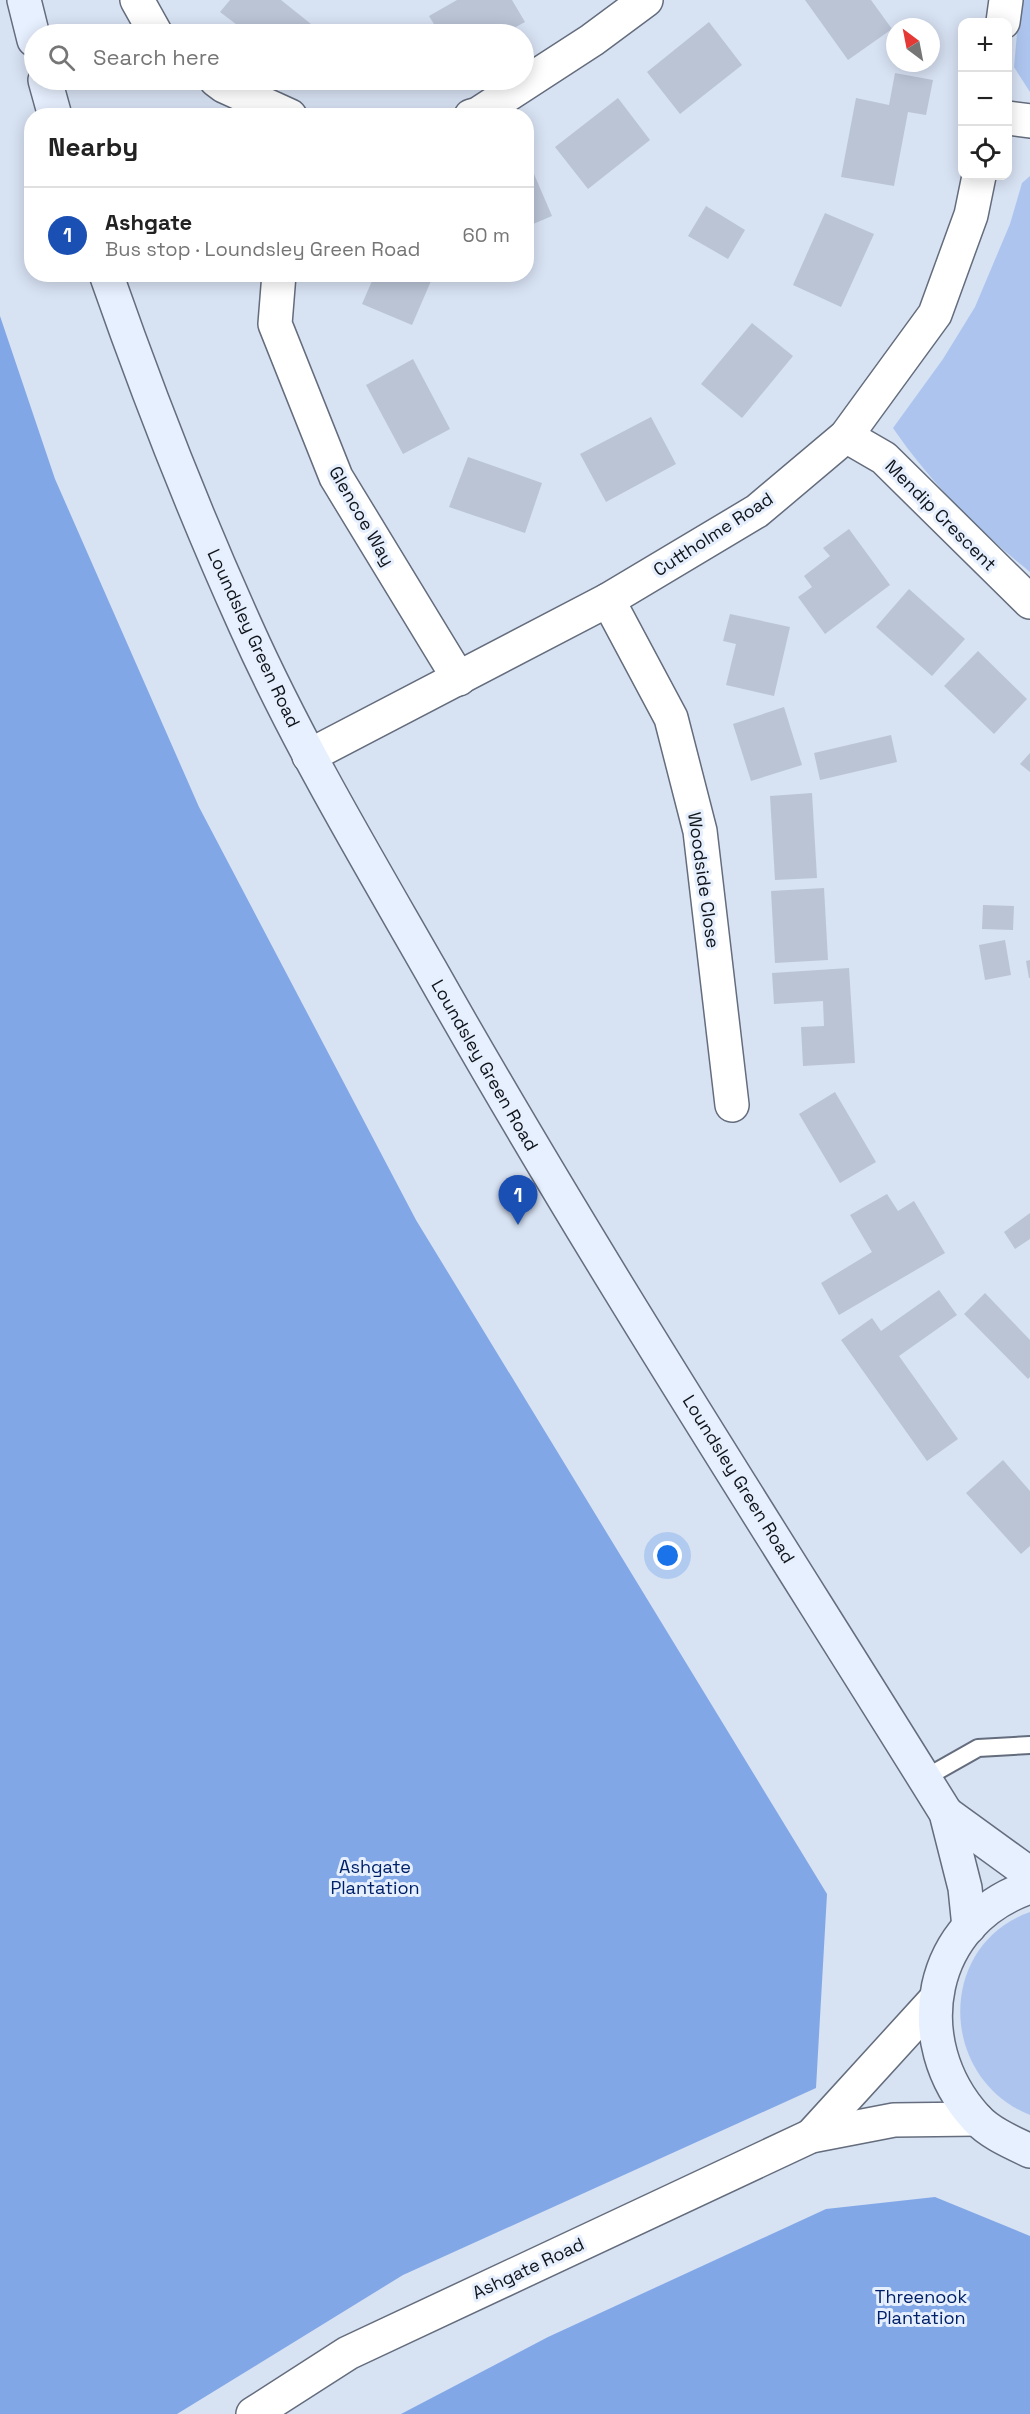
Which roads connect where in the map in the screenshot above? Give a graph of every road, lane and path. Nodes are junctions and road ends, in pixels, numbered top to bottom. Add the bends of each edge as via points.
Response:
1 (24, 0) edge
2 (137, 0) edge
3 (646, 0) edge
4 (1006, 0) edge
5 (1004, 18) edge
6 (30, 24) edge
7 (150, 24) edge
8 (534, 78) edge
9 (48, 90) edge
10 (233, 90) edge
11 (515, 90) edge
12 (53, 108) edge
13 (272, 108) edge
14 (487, 108) edge
15 (1012, 119) edge
16 (1030, 121) edge
17 (978, 180) edge
18 (109, 282) edge
19 (278, 282) edge
20 (846, 436) junction
21 (608, 600) junction
22 (1030, 602) edge
23 (459, 679) junction
24 (309, 756) junction
25 (732, 1105) dead end
26 (1030, 1745) edge
27 (925, 1778) junction
28 (946, 1813) junction
29 (1030, 1874) edge
30 (1030, 1887) edge
31 (969, 1927) junction
32 (935, 2000) junction
33 (977, 2119) junction
34 (812, 2136) junction
35 (1030, 2151) edge
36 (253, 2414) edge

1 - 6 main road
2 - 7 street
3 - 8 street
4 - 5 street
9 - 12 main road
10 - 13 street
11 - 14 street
15 - 16 street
17 - 20 street, Cuttholme Road via 971,215 935,314
18 - 24 main road, Loundsley Green Road via 154,410 246,628
19 - 23 street, Glencoe Way via 275,324 336,477
20 - 21 street, Cuttholme Road via 757,511
20 - 22 street, Mendip Crescent via 884,458
21 - 23 street, Cuttholme Road
21 - 25 street, Woodside Close via 671,718 700,831
23 - 24 street, Cuttholme Road
24 - 27 main road, Loundsley Green Road via 577,1220
26 - 27 lane via 978,1748
27 - 28 main road, Loundsley Green Road
28 - 29 main road, Loundsley Green Road
28 - 31 main road, Loundsley Green Road via 965,1888
30 - 31 main road via 990,1907
31 - 32 main road via 953,1948
32 - 33 main road via 936,2044 951,2085
32 - 34 street, Ashgate Road
33 - 34 street, Ashgate Road via 894,2120
33 - 35 main road via 1003,2139
34 - 36 street, Ashgate Road via 348,2353

